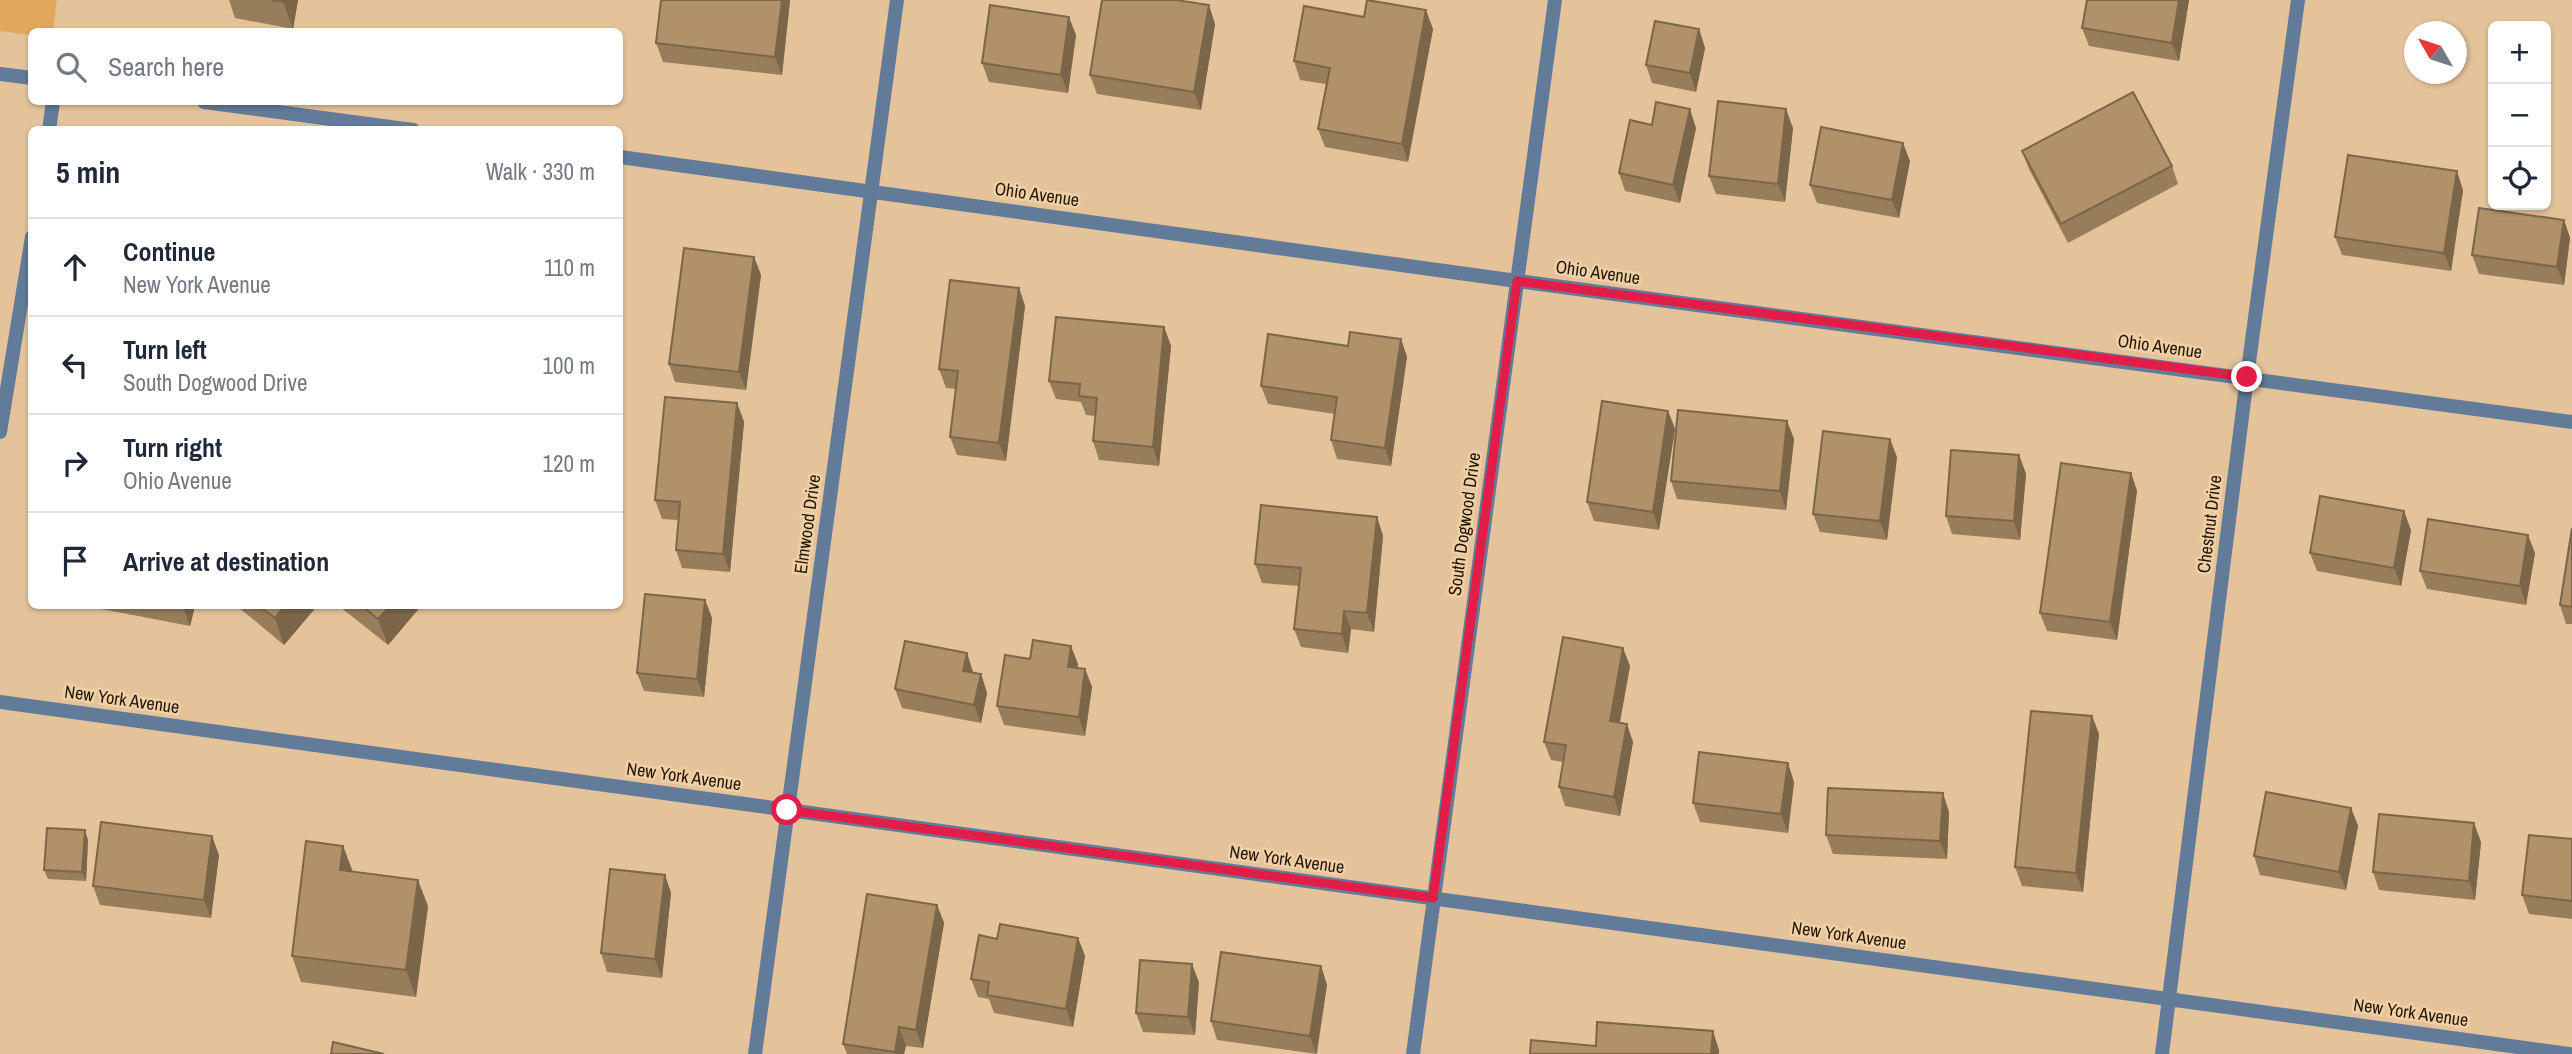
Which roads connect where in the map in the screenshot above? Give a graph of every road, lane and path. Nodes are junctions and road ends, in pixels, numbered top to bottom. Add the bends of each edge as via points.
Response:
1 (897, 0) edge
2 (1555, 0) edge
3 (2298, 0) edge
4 (0, 74) edge
5 (28, 78) edge
6 (53, 105) edge
7 (226, 105) edge
8 (50, 126) edge
9 (383, 126) edge
10 (623, 157) edge
11 (872, 191) junction
12 (28, 261) edge
13 (1517, 281) junction
14 (2247, 377) junction
15 (2572, 422) edge
16 (0, 432) edge
17 (0, 702) edge
18 (787, 810) junction
19 (1433, 898) junction
20 (2169, 998) junction
21 (755, 1054) edge
22 (1413, 1054) edge
23 (2162, 1054) edge
24 (2569, 1054) edge

1 - 11 street, Elmwood Drive
2 - 13 street, South Dogwood Drive
3 - 14 street, Chestnut Drive
4 - 5 street
6 - 8 street
7 - 9 street
10 - 11 street, Ohio Avenue
11 - 13 street, Ohio Avenue
11 - 18 street, Elmwood Drive
12 - 16 street
13 - 14 street, Ohio Avenue
13 - 19 street, South Dogwood Drive
14 - 15 street, Ohio Avenue
14 - 20 street, Chestnut Drive
17 - 18 street, New York Avenue
18 - 19 street, New York Avenue
18 - 21 street, Elmwood Drive
19 - 20 street, New York Avenue
19 - 22 street, South Dogwood Drive
20 - 23 street, Chestnut Drive
20 - 24 street, New York Avenue

